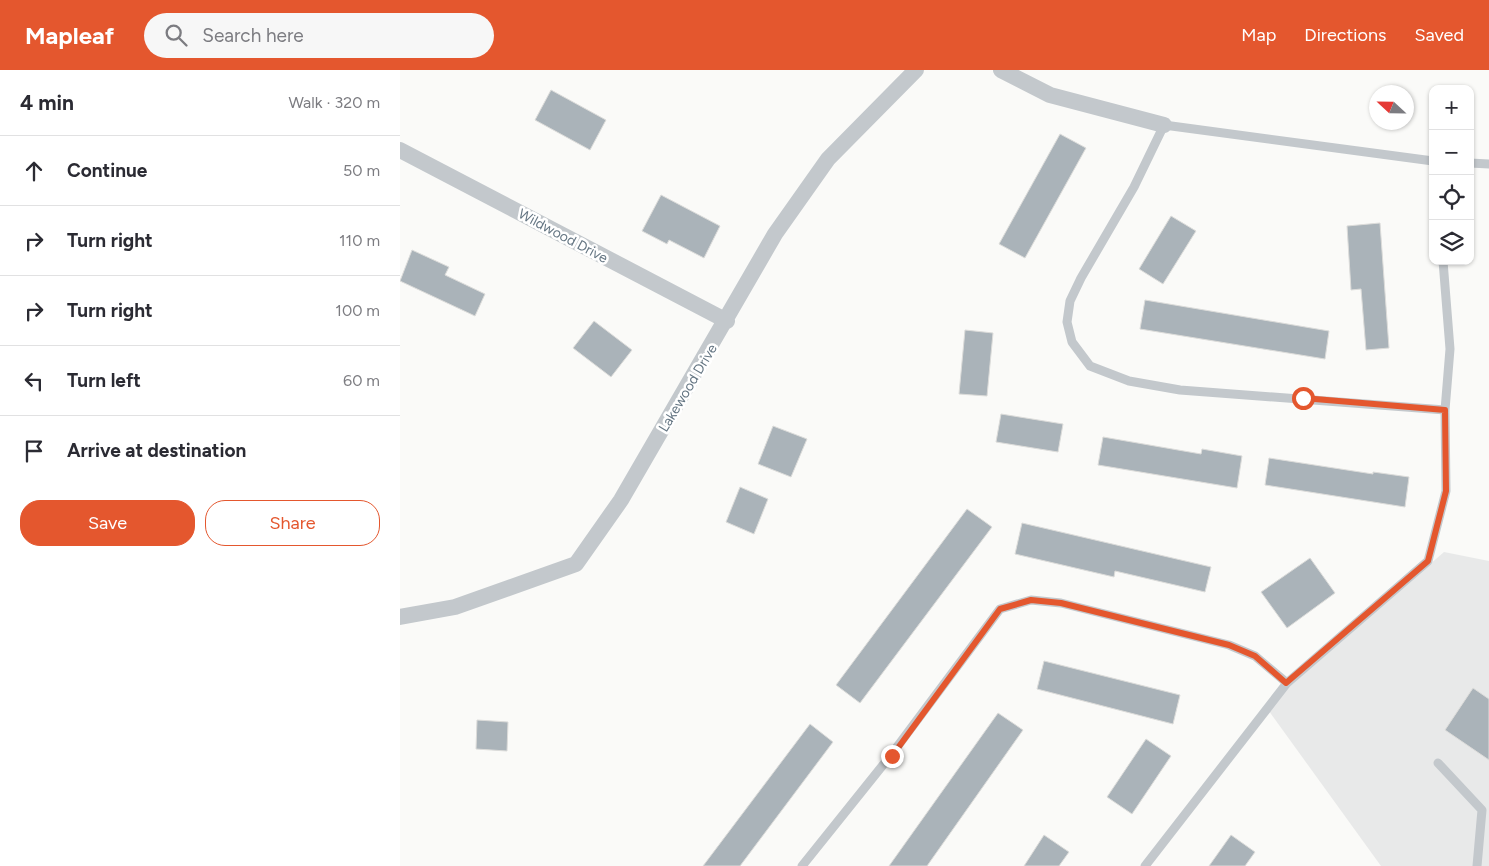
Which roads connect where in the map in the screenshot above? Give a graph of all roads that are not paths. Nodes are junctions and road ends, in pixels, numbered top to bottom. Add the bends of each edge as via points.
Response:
1 (916, 70) edge
2 (1001, 70) edge
3 (1164, 124) junction
4 (400, 150) edge
5 (1429, 160) edge
6 (1474, 163) edge
7 (1489, 164) edge
8 (1443, 265) edge
9 (727, 321) junction
10 (1445, 410) junction
11 (400, 617) edge
12 (1286, 683) junction
13 (1438, 762) dead end
14 (802, 866) edge
15 (1145, 866) edge
16 (1477, 866) edge

1 - 9 street, Lakewood Drive via 828,158 775,234
2 - 3 street via 1050,95
3 - 5 lane
3 - 10 lane via 1134,187 1070,301 1067,322 1072,342 1090,366 1129,381 1180,390
4 - 9 street, Wildwood Drive
6 - 7 lane
8 - 10 lane via 1450,349
9 - 11 street, Lakewood Drive via 621,500 576,564 454,606
10 - 12 lane via 1446,491 1428,561
12 - 14 lane via 1255,656 1229,645 1061,603 1031,600 1000,609 892,756
12 - 15 lane
13 - 16 lane via 1482,810

